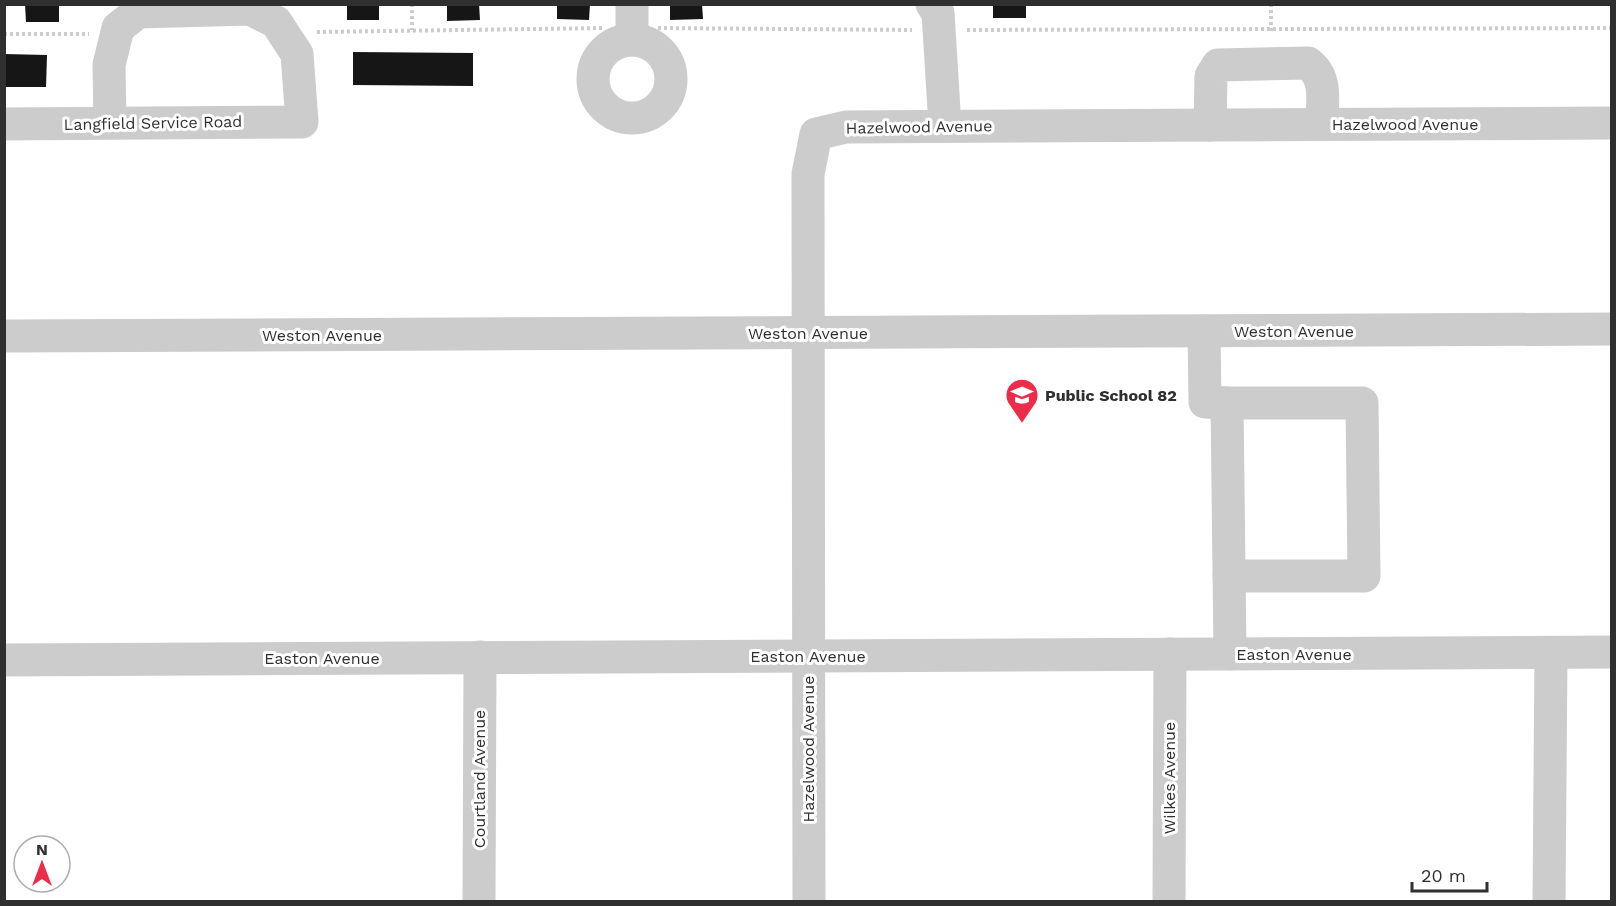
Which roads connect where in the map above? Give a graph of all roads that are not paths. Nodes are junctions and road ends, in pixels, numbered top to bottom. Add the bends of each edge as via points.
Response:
1 (632, 4) edge
2 (932, 4) edge
3 (632, 40) dead end
4 (110, 123) junction
5 (1611, 123) edge
6 (4, 124) edge
7 (1322, 124) junction
8 (1210, 125) junction
9 (945, 126) junction
10 (1611, 329) edge
11 (1204, 331) junction
12 (807, 333) junction
13 (4, 336) edge
14 (1227, 403) junction
15 (1229, 576) junction
16 (1611, 652) edge
17 (1551, 653) junction
18 (1170, 654) junction
19 (1230, 654) junction
20 (808, 656) junction
21 (480, 657) junction
22 (4, 660) edge
23 (479, 902) edge
24 (808, 902) edge
25 (1169, 902) edge
26 (1549, 902) edge

1 - 3 street
2 - 9 street via 938,13
4 - 4 street, Langfield Service Road via 302,122 297,54 276,22 250,9 138,12 116,33 109,65
4 - 6 street, Langfield Service Road
5 - 7 street, Hazelwood Avenue
7 - 8 street, Hazelwood Avenue
7 - 8 street via 1322,80 1308,63 1218,65 1211,76
8 - 9 street, Hazelwood Avenue
9 - 12 street, Hazelwood Avenue via 846,127 816,134 808,174
10 - 11 street, Weston Avenue
11 - 12 street, Weston Avenue
11 - 14 street via 1205,402
12 - 13 street, Weston Avenue
12 - 20 street, Hazelwood Avenue
14 - 15 street
14 - 15 street via 1362,403 1364,553 1364,576
15 - 19 street
16 - 17 street, Easton Avenue
17 - 19 street, Easton Avenue
17 - 26 street
18 - 19 street, Easton Avenue
18 - 20 street, Easton Avenue
18 - 25 street, Wilkes Avenue
20 - 21 street, Easton Avenue
20 - 24 street, Hazelwood Avenue
21 - 22 street, Easton Avenue
21 - 23 street, Courtland Avenue

